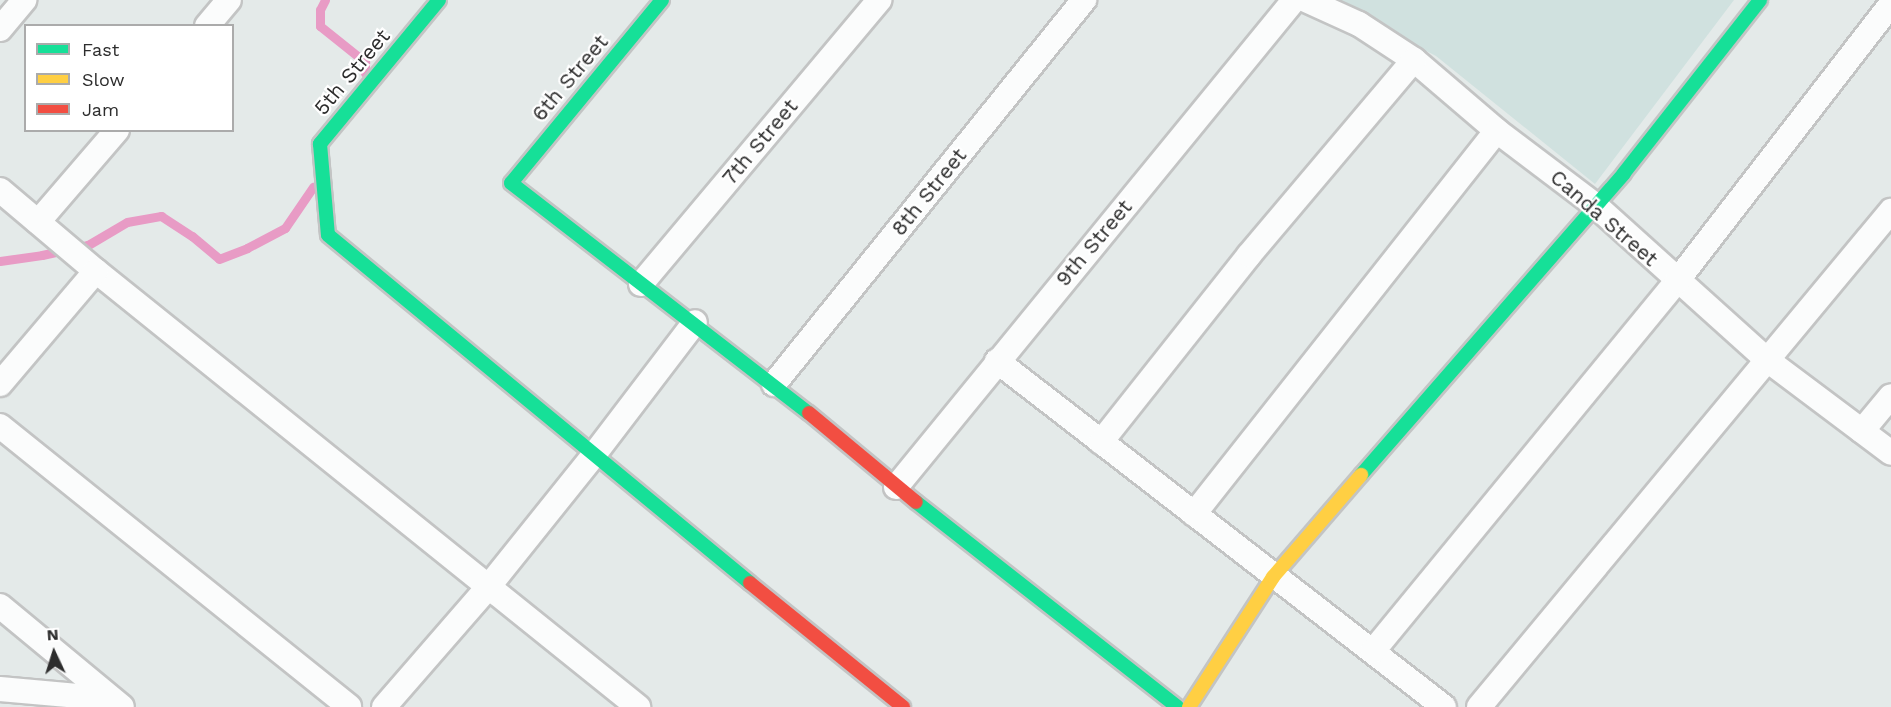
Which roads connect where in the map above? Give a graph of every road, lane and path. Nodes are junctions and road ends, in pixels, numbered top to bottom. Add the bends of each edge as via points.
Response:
1 (24, 0) edge
2 (229, 0) edge
3 (439, 0) edge
4 (662, 0) edge
5 (879, 0) edge
6 (1084, 0) edge
7 (1294, 0) edge
8 (1306, 0) edge
9 (1760, 0) edge
10 (1891, 4) edge
11 (209, 24) edge
12 (0, 29) edge
13 (1413, 60) junction
14 (1497, 131) junction
15 (115, 132) edge
16 (0, 190) edge
17 (1595, 205) junction
18 (1891, 211) edge
19 (38, 222) junction
20 (96, 271) junction
21 (1677, 282) junction
22 (641, 284) junction
23 (695, 322) junction
24 (1766, 359) junction
25 (997, 361) junction
26 (0, 384) edge
27 (774, 384) junction
28 (1891, 396) edge
29 (0, 426) edge
30 (1862, 431) junction
31 (1101, 442) junction
32 (1891, 453) edge
33 (593, 456) junction
34 (896, 487) junction
35 (1194, 514) junction
36 (1274, 577) junction
37 (489, 586) junction
38 (0, 606) edge
39 (1373, 651) junction
40 (0, 689) edge
41 (116, 703) edge
42 (349, 707) edge
43 (384, 707) edge
44 (638, 707) edge
45 (903, 707) edge
46 (1177, 707) edge
47 (1189, 707) edge
48 (1444, 707) edge
49 (1479, 707) edge

1 - 12 street
2 - 11 street
3 - 33 street, 5th Street via 320,144 328,235
4 - 22 street, 6th Street via 511,183
5 - 22 street, 7th Street
6 - 27 street, 8th Street
7 - 25 street, 9th Street
8 - 13 street, Canda Street via 1359,24
9 - 17 street
10 - 21 street
13 - 14 street, Canda Street
13 - 31 street
14 - 17 street, Canda Street
14 - 35 street
15 - 19 street
16 - 19 street
17 - 21 street, Canda Street
17 - 36 street
18 - 24 street
19 - 20 street
20 - 26 street
20 - 37 street
21 - 24 street, Canda Street
21 - 39 street
22 - 23 street
23 - 27 street
23 - 33 street
24 - 30 street, Canda Street
24 - 49 street
25 - 31 street
25 - 34 street, 9th Street
27 - 34 street
28 - 30 street
29 - 42 street
30 - 32 street, Canda Street
31 - 35 street
33 - 37 street
33 - 45 street
34 - 46 street
35 - 36 street
36 - 39 street
36 - 47 street
37 - 43 street
37 - 44 street
38 - 41 street
39 - 48 street
40 - 41 street

